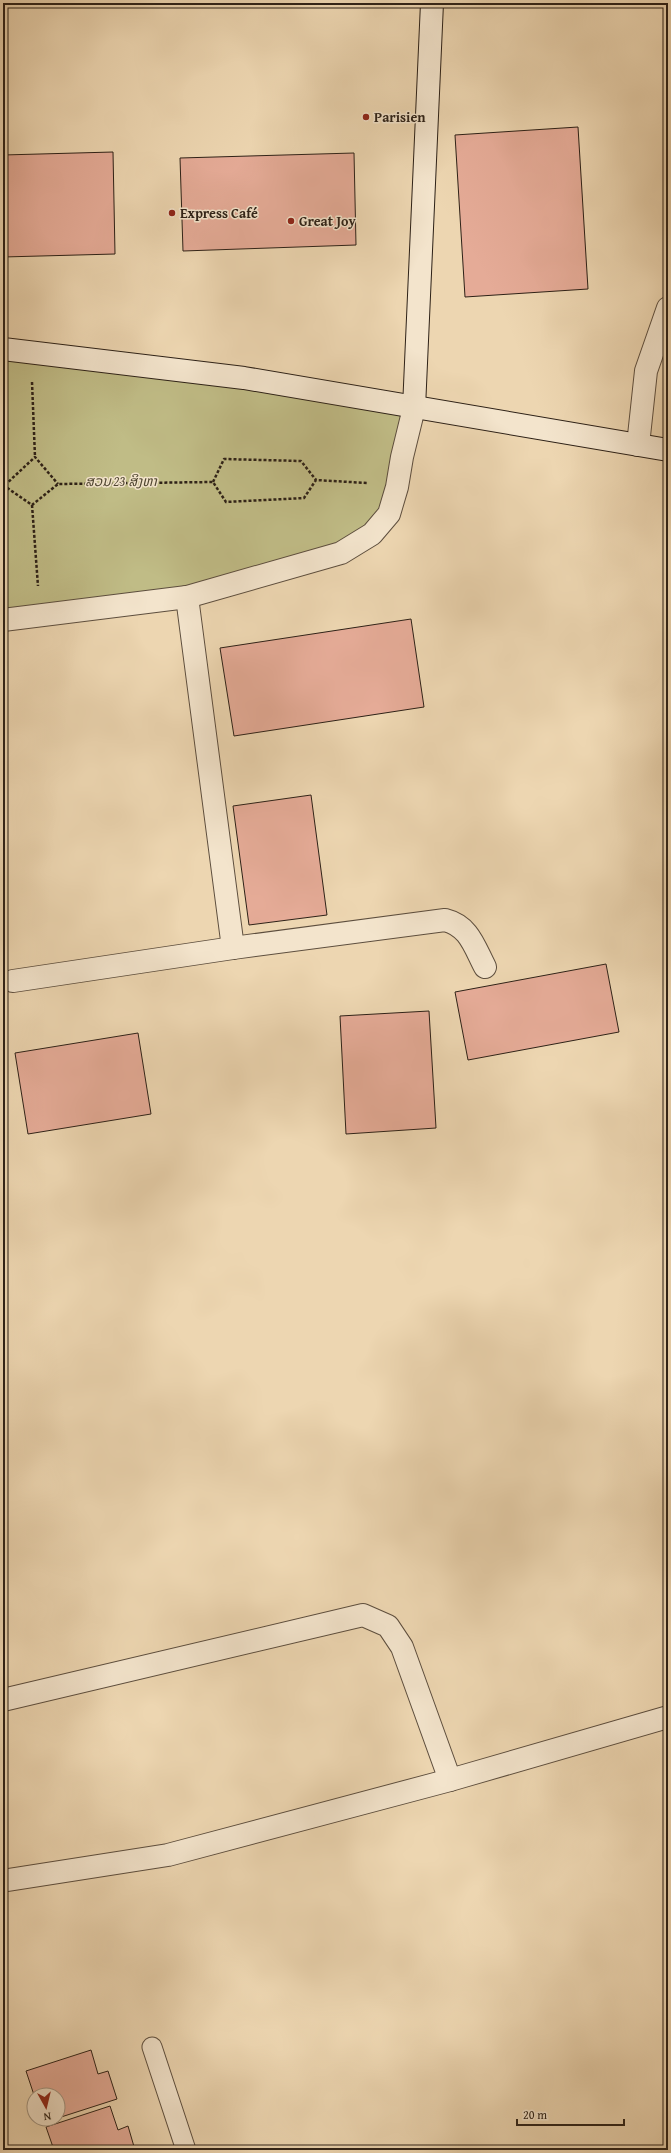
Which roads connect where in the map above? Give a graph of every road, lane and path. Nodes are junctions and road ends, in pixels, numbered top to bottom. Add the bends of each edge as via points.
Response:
1 (432, 3) edge
2 (668, 308) edge
3 (3, 349) edge
4 (30, 351) junction
5 (414, 408) junction
6 (638, 445) junction
7 (668, 450) edge
8 (36, 457) junction
9 (316, 480) junction
10 (212, 482) junction
11 (58, 484) junction
12 (4, 485) edge
13 (397, 487) junction
14 (32, 505) junction
15 (187, 597) junction
16 (40, 615) junction
17 (3, 620) edge
18 (233, 948) junction
19 (485, 966) dead end
20 (13, 981) dead end
21 (3, 1700) edge
22 (668, 1717) edge
23 (450, 1780) junction
24 (8, 1880) dead end
25 (152, 2047) dead end
26 (186, 2150) edge

1 - 5 street
2 - 6 street via 646,370
3 - 4 street
4 - 5 street via 244,378
4 - 8 path
5 - 6 street
5 - 13 street
6 - 7 street
8 - 11 path
8 - 12 path
9 - 10 path via 304,498 226,502
9 - 10 path via 301,461 224,459
9 - 13 path
10 - 11 path
11 - 14 path
12 - 14 path
13 - 15 street via 389,514 372,534 342,553
14 - 16 path
15 - 16 street
15 - 18 street
16 - 17 street
18 - 19 street via 445,920 464,929
18 - 20 street
21 - 23 street via 363,1615 388,1626 402,1647
22 - 23 street
23 - 24 street via 168,1855
25 - 26 lane

